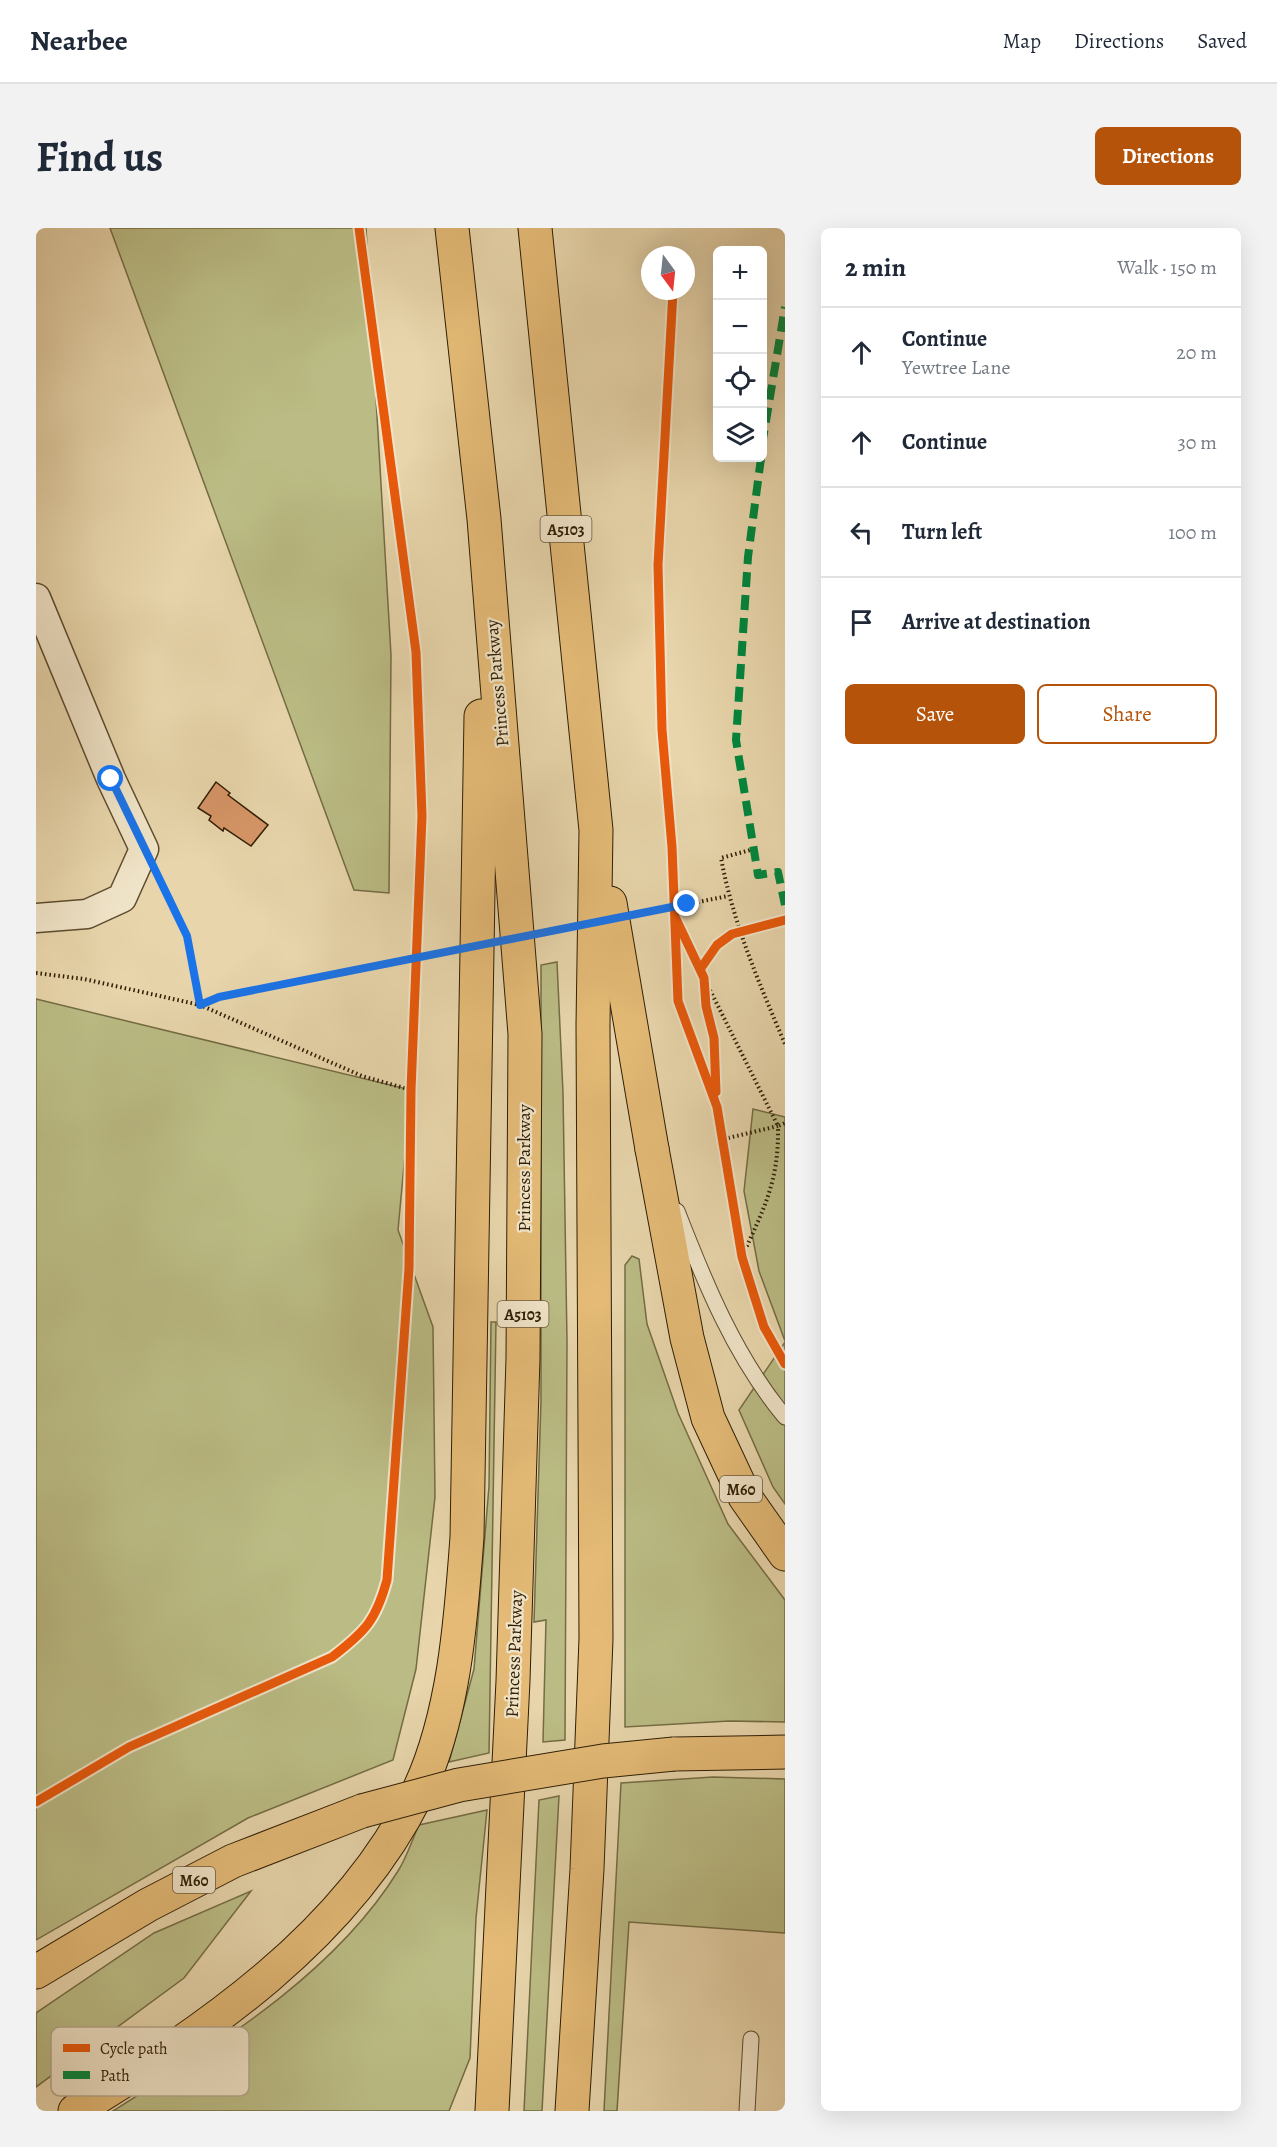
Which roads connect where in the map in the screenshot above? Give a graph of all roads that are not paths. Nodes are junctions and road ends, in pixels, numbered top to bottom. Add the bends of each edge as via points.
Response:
1 (452, 228) edge
2 (535, 228) edge
3 (484, 519) junction
4 (36, 598) edge
5 (596, 830) junction
6 (36, 918) edge
7 (652, 1149) junction
8 (785, 1417) edge
9 (785, 1554) edge
10 (785, 1752) edge
11 (36, 1972) edge
12 (203, 2027) edge
13 (751, 2039) dead end
14 (100, 2096) edge
15 (75, 2111) edge
16 (492, 2111) edge
17 (572, 2111) edge
18 (747, 2111) edge

1 - 3 highway, Princess Parkway / A5103
2 - 5 highway, A5103
3 - 12 highway via 467,1537 461,1623 449,1692 417,1794 381,1853 333,1916 265,1979
3 - 16 highway, Princess Parkway / A5103 via 525,1034 523,1358 513,1681
4 - 6 street via 144,849 122,898 87,914
5 - 7 highway
5 - 17 highway, A5103 via 596,1639
7 - 8 lane via 728,1329 759,1386
7 - 9 highway, M60 via 687,1338 708,1418 745,1497
10 - 11 highway, M60, bridge via 674,1754 592,1762 470,1783 362,1811 215,1870
13 - 18 lane
14 - 15 highway

